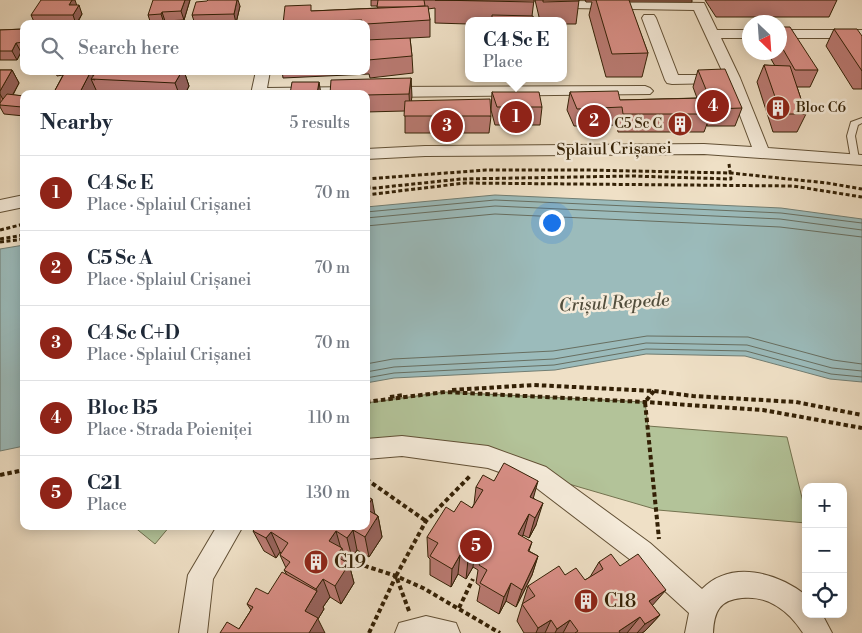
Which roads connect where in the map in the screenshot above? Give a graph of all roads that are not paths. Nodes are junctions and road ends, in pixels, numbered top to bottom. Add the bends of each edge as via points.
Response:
1 (574, 5) dead end
2 (649, 18) dead end
3 (712, 34) junction
4 (742, 34) edge
5 (787, 34) edge
6 (862, 34) edge
7 (262, 75) edge
8 (733, 78) junction
9 (259, 90) edge
10 (645, 91) dead end
11 (370, 92) edge
12 (862, 120) edge
13 (762, 153) junction
14 (370, 154) edge
15 (859, 160) edge
16 (20, 202) edge
17 (0, 206) edge
18 (370, 449) edge
19 (229, 530) edge
20 (704, 608) junction
21 (802, 610) edge
22 (809, 618) edge
23 (412, 632) edge
24 (193, 633) edge
25 (446, 633) edge
26 (699, 633) edge
27 (818, 633) edge

1 - 3 street via 699,6
2 - 8 street via 672,80
3 - 4 street
3 - 8 street
5 - 6 street
7 - 9 street
8 - 13 street
10 - 11 street
12 - 15 lane via 854,124 851,136
13 - 14 street, Splaiul Crișanei via 704,149
13 - 15 street, Splaiul Crișanei
16 - 17 street
18 - 20 street via 402,446 488,457 538,475 641,552
19 - 24 street via 201,575
20 - 21 street via 713,595 728,586 756,584 786,596
20 - 26 street
22 - 27 street
23 - 25 street via 426,629

